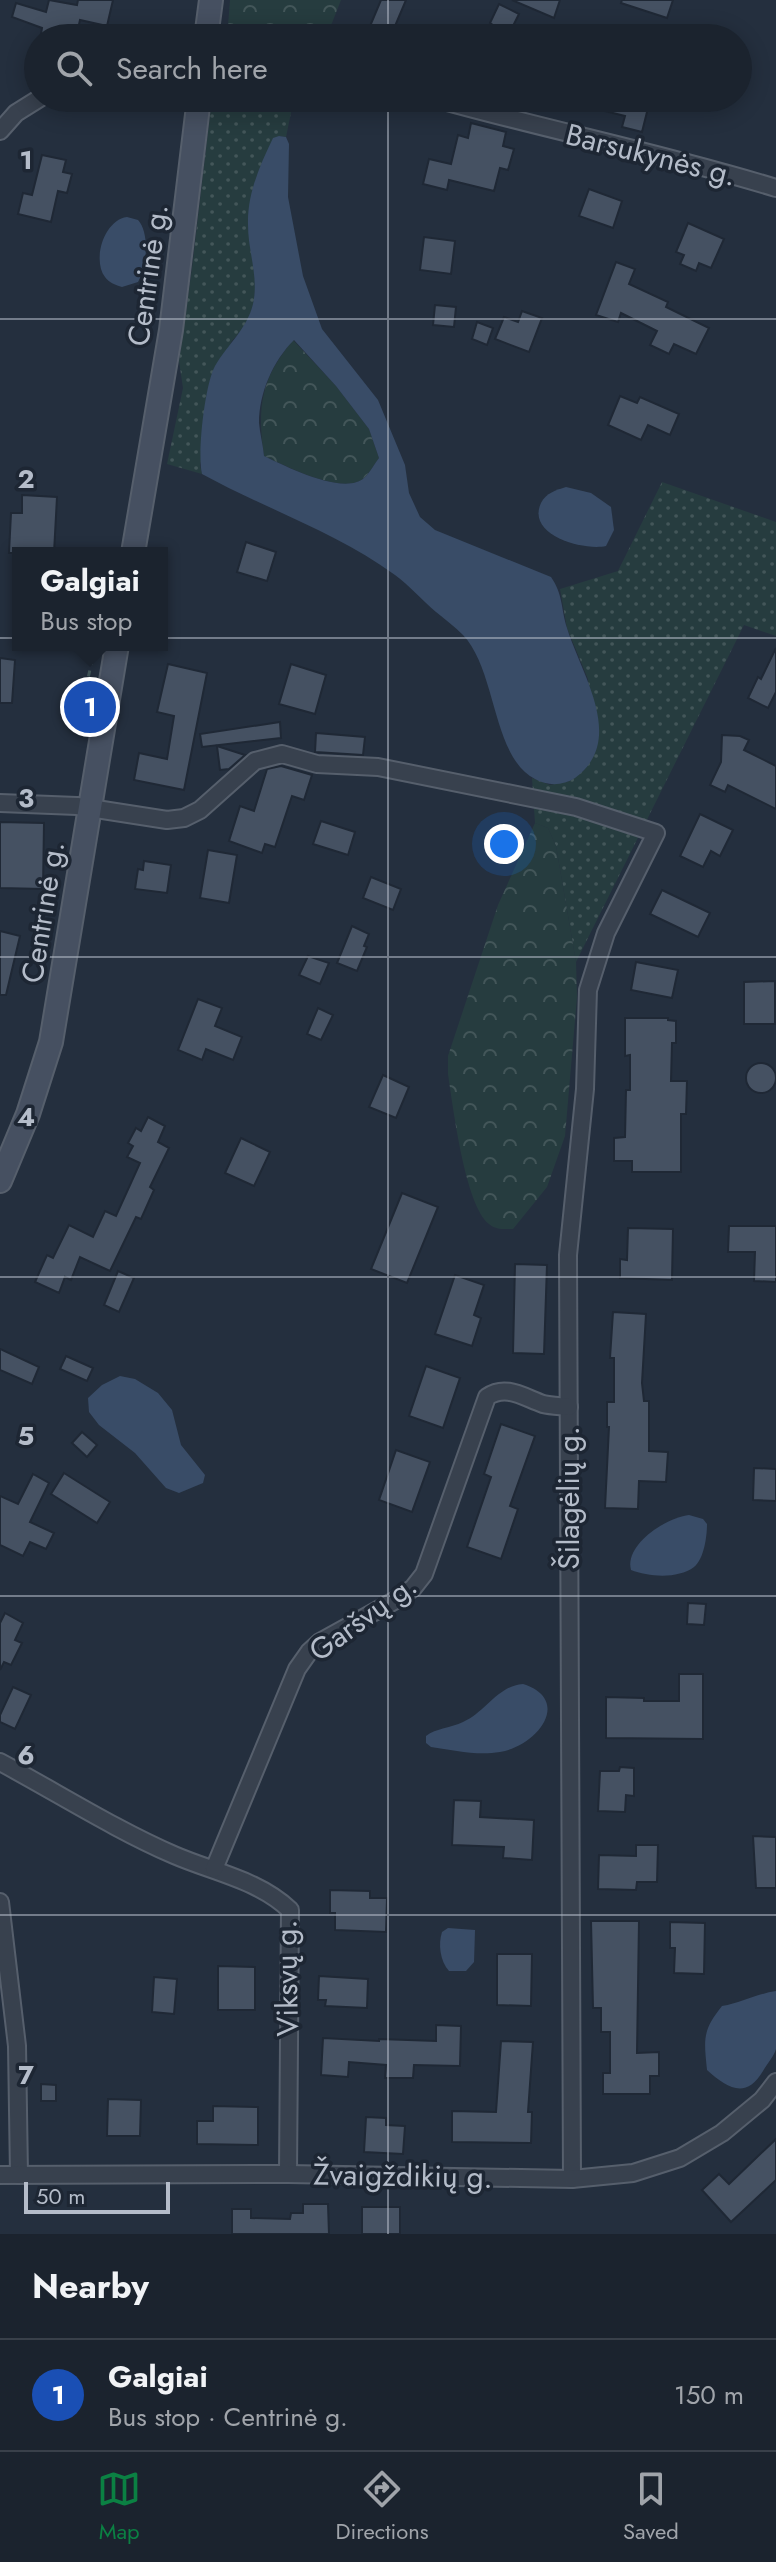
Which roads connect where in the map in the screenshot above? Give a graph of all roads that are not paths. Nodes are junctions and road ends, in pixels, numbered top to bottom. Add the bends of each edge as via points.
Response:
1 (211, 0) edge
2 (208, 24) edge
3 (24, 108) edge
4 (197, 112) edge
5 (482, 112) edge
6 (0, 131) edge
7 (776, 188) edge
8 (134, 547) edge
9 (116, 651) edge
10 (0, 803) edge
11 (90, 807) junction
12 (0, 1181) edge
13 (569, 1407) junction
14 (0, 1762) edge
15 (214, 1869) junction
16 (0, 1902) edge
17 (776, 2082) edge
18 (288, 2174) junction
19 (0, 2175) edge
20 (19, 2175) junction
21 (572, 2179) junction

1 - 2 main road
3 - 6 street
4 - 8 main road, Centrinė g. via 171,330
5 - 7 street, Barsukynės g.
9 - 11 main road, Centrinė g.
10 - 11 street
11 - 12 main road, Centrinė g. via 51,1042
11 - 13 street, Šilagėlių g. via 184,818 255,761 282,754 317,764 378,767 576,807 656,833 606,933 588,990 585,1089 568,1255
13 - 15 street, Garšvų g. via 507,1390 487,1397 424,1574 413,1588 309,1652 297,1669
13 - 21 street, Šilagėlių g.
14 - 15 street, Viksvų g. via 174,1855
15 - 18 street, Viksvų g. via 251,1884 290,1910
16 - 20 street via 17,2046
17 - 21 street, Žvaigždikių g. via 722,2133 680,2158 633,2173
18 - 20 street, Žvaigždikių g.
18 - 21 street, Žvaigždikių g.
19 - 20 street, Žvaigždikių g.

